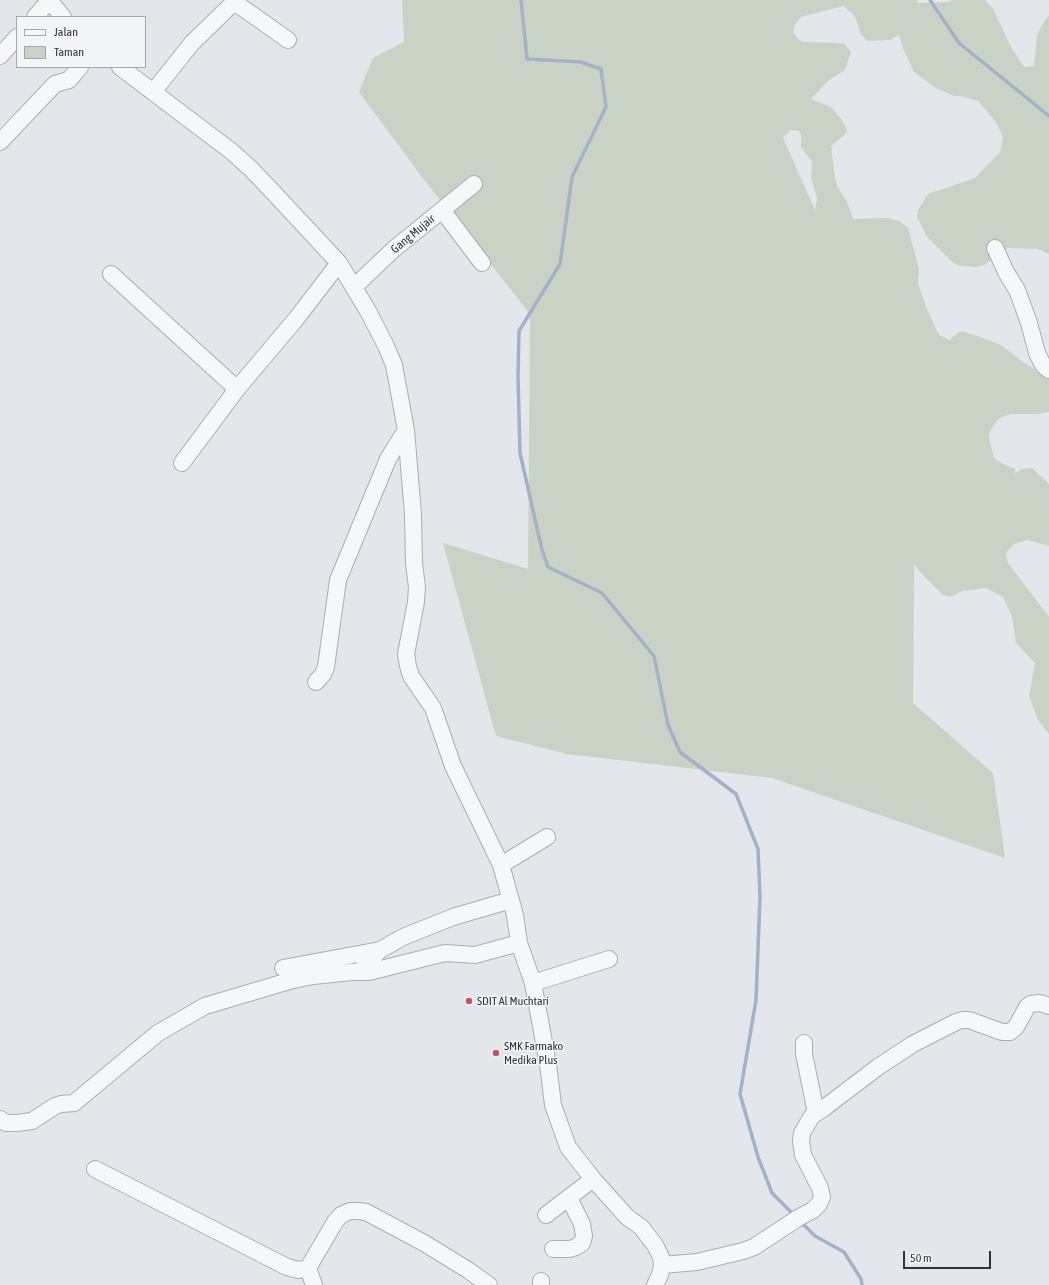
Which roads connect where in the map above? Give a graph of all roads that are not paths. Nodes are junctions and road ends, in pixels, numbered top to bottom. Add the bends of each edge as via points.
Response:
1 (49, 0) edge
2 (35, 16) edge
3 (62, 16) edge
4 (16, 38) edge
5 (288, 40) dead end
6 (0, 56) edge
7 (79, 68) edge
8 (121, 68) edge
9 (153, 92) junction
10 (0, 142) edge
11 (474, 184) dead end
12 (442, 210) junction
13 (995, 248) dead end
14 (339, 263) junction
15 (482, 263) dead end
16 (111, 274) dead end
17 (354, 287) junction
18 (1049, 370) edge
19 (236, 389) junction
20 (406, 430) junction
21 (182, 462) dead end
22 (316, 682) dead end
23 (547, 837) dead end
24 (501, 865) junction
25 (511, 900) junction
26 (519, 943) junction
27 (380, 950) junction
28 (609, 959) dead end
29 (283, 968) dead end
30 (359, 972) junction
31 (533, 983) junction
32 (1049, 1006) edge
33 (804, 1043) dead end
34 (816, 1113) junction
35 (0, 1119) edge
36 (95, 1169) dead end
37 (593, 1179) junction
38 (569, 1198) junction
39 (546, 1215) dead end
40 (553, 1249) dead end
41 (662, 1265) junction
42 (308, 1268) junction
43 (314, 1285) edge
44 (489, 1285) edge
45 (655, 1285) edge

1 - 2 street
1 - 3 street
4 - 6 street
5 - 9 street via 237,4 230,6 192,42
7 - 10 street via 69,80 55,84
8 - 9 street
9 - 14 street via 250,168
11 - 12 street, Gang Mujair
12 - 15 street
12 - 17 street, Gang Mujair via 394,248
13 - 18 street via 1017,290 1030,323 1037,353
14 - 17 street
14 - 19 street via 296,319
16 - 19 street
17 - 20 street via 394,364
19 - 21 street
20 - 22 street via 388,459 338,580 326,667
20 - 24 street via 417,587 406,654 408,666 411,676 433,708 453,766
23 - 24 street
24 - 25 street
25 - 26 street
25 - 27 street via 453,917 403,937
26 - 30 street via 476,955 445,953 369,972
26 - 31 street
27 - 29 street
27 - 30 street
28 - 31 street
30 - 35 street via 289,980 204,1006 158,1034 74,1103 55,1106 32,1121 17,1124 6,1123
31 - 37 street via 553,1105 568,1147
32 - 34 street via 1031,1004 1010,1032 1002,1032 969,1020 956,1022 912,1044
33 - 34 street
34 - 41 street via 806,1124 801,1141 803,1155 822,1197 813,1210 754,1247 697,1262
36 - 42 street via 286,1267 298,1270
37 - 38 street
37 - 41 street via 627,1217 641,1227 655,1245
38 - 39 street
38 - 40 street via 582,1224 582,1243 570,1249
41 - 45 street
42 - 43 street
42 - 44 street via 334,1222 341,1215 358,1211 366,1212 424,1243

